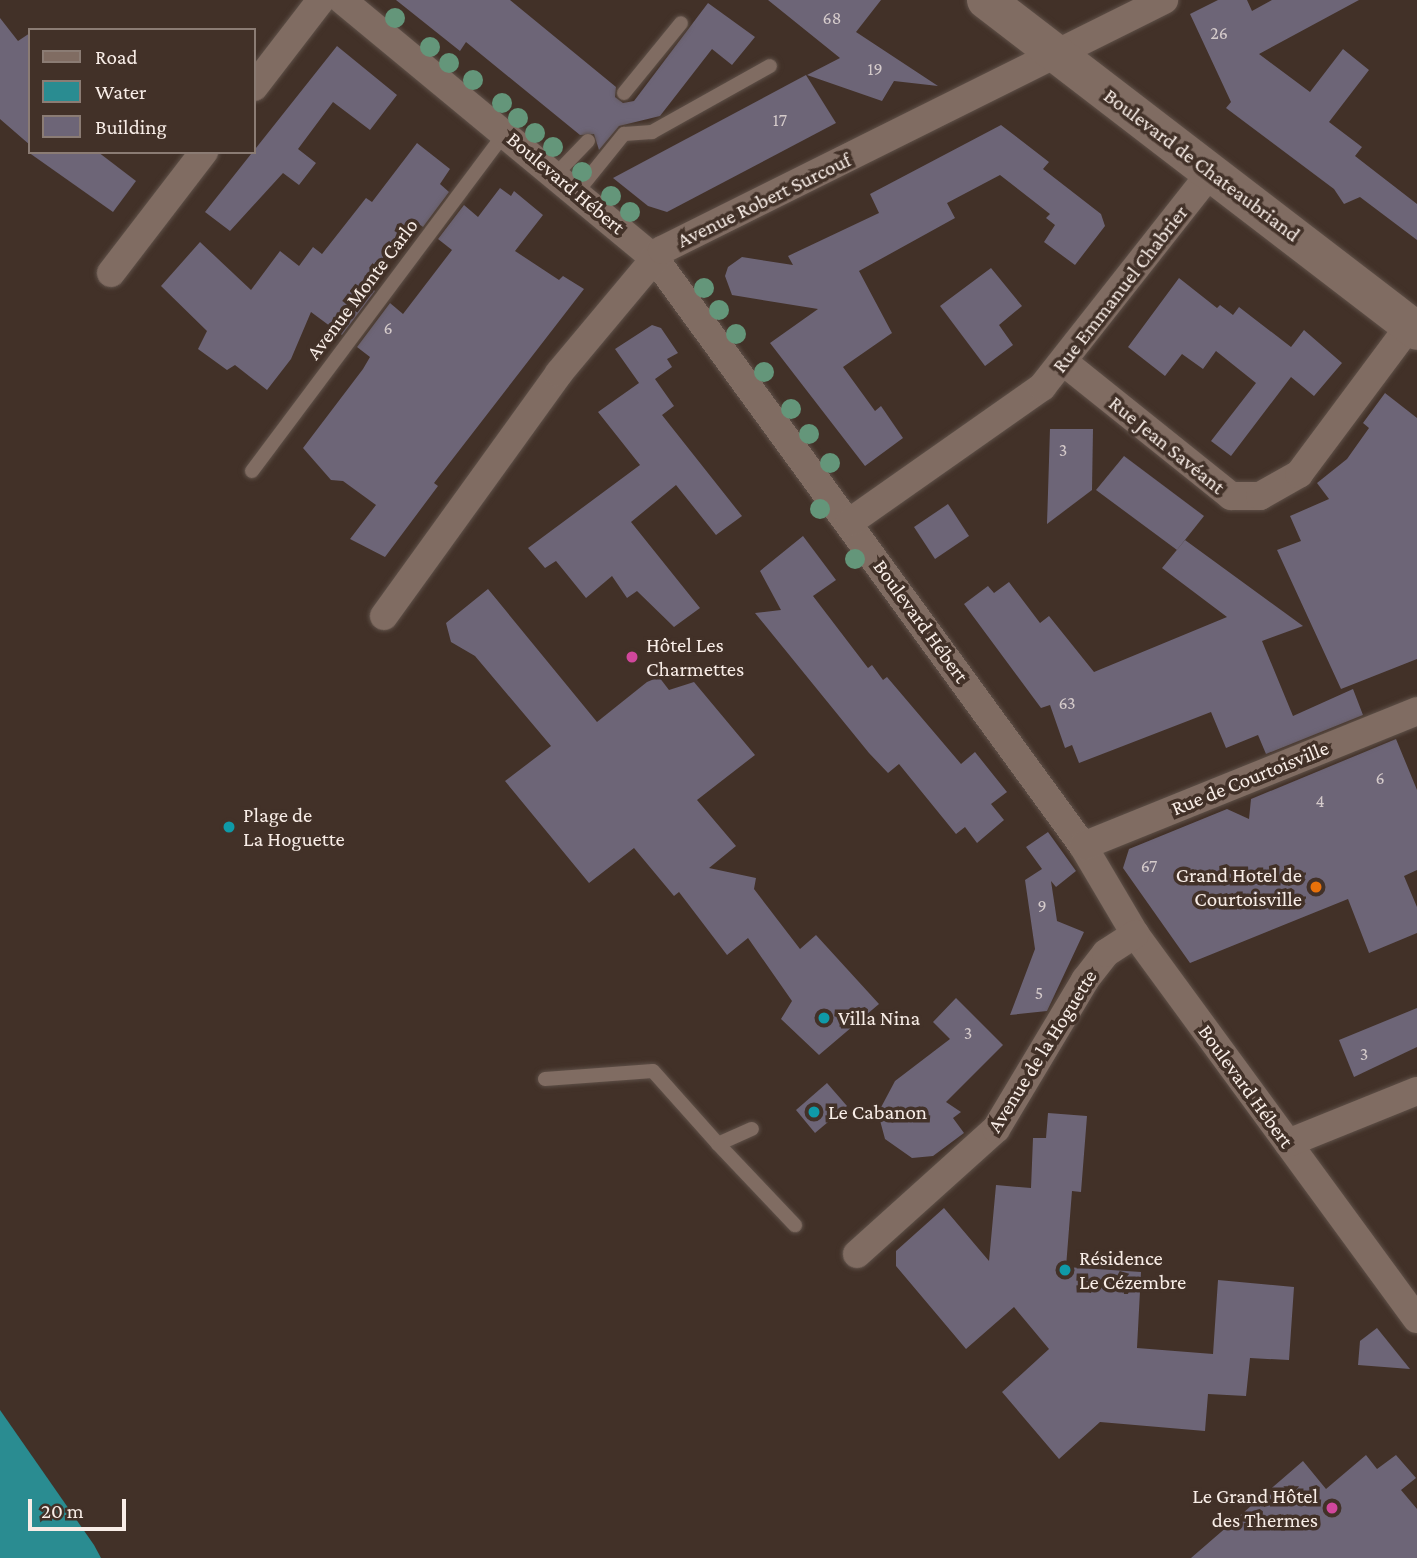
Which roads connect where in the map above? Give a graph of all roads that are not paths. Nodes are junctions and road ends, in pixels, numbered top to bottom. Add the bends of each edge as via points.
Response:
1 (321, 0) edge
2 (342, 0) edge
3 (986, 0) edge
4 (1164, 0) edge
5 (681, 23) dead end
6 (1056, 55) junction
7 (770, 66) dead end
8 (256, 84) edge
9 (624, 93) dead end
10 (506, 132) junction
11 (588, 141) dead end
12 (202, 154) edge
13 (1212, 171) junction
14 (556, 174) junction
15 (578, 192) junction
16 (656, 260) junction
17 (111, 273) dead end
18 (1413, 328) edge
19 (1065, 363) junction
20 (252, 471) dead end
21 (850, 522) junction
22 (384, 616) dead end
23 (1417, 711) edge
24 (1083, 846) junction
25 (1135, 934) junction
26 (545, 1079) dead end
27 (1417, 1091) edge
28 (752, 1129) dead end
29 (1288, 1143) junction
30 (718, 1144) junction
31 (795, 1225) dead end
32 (857, 1254) dead end
33 (1417, 1318) edge

1 - 8 street
2 - 10 street, Boulevard Hébert
3 - 6 main road, Boulevard de Chateaubriand
4 - 6 street, Avenue Robert Surcouf
5 - 9 lane
6 - 13 main road, Boulevard de Chateaubriand
6 - 16 street, Avenue Robert Surcouf via 662,250
7 - 15 lane via 652,132 624,134
10 - 14 street, Boulevard Hébert
10 - 20 lane, Avenue Monte Carlo
11 - 14 lane
12 - 17 street
13 - 18 main road, Boulevard de Chateaubriand
13 - 19 street, Rue Emmanuel Chabrier
14 - 15 street, Boulevard Hébert
15 - 16 street, Boulevard Hébert
16 - 21 street, Boulevard Hébert
16 - 22 street, Avenue Robert Surcouf via 559,373
18 - 19 street, Rue Jean Savéant via 1299,474 1260,496 1231,496
19 - 21 street, Rue Emmanuel Chabrier via 1042,387
21 - 24 street, Boulevard Hébert
23 - 24 street, Rue de Courtoisville
24 - 25 street, Boulevard Hébert
25 - 29 street, Boulevard Hébert
25 - 32 street, Avenue de la Hoguette via 1107,953 1085,980 996,1129
26 - 30 lane via 653,1071
27 - 29 street
28 - 30 lane
29 - 33 street, Boulevard Hébert
30 - 31 lane

